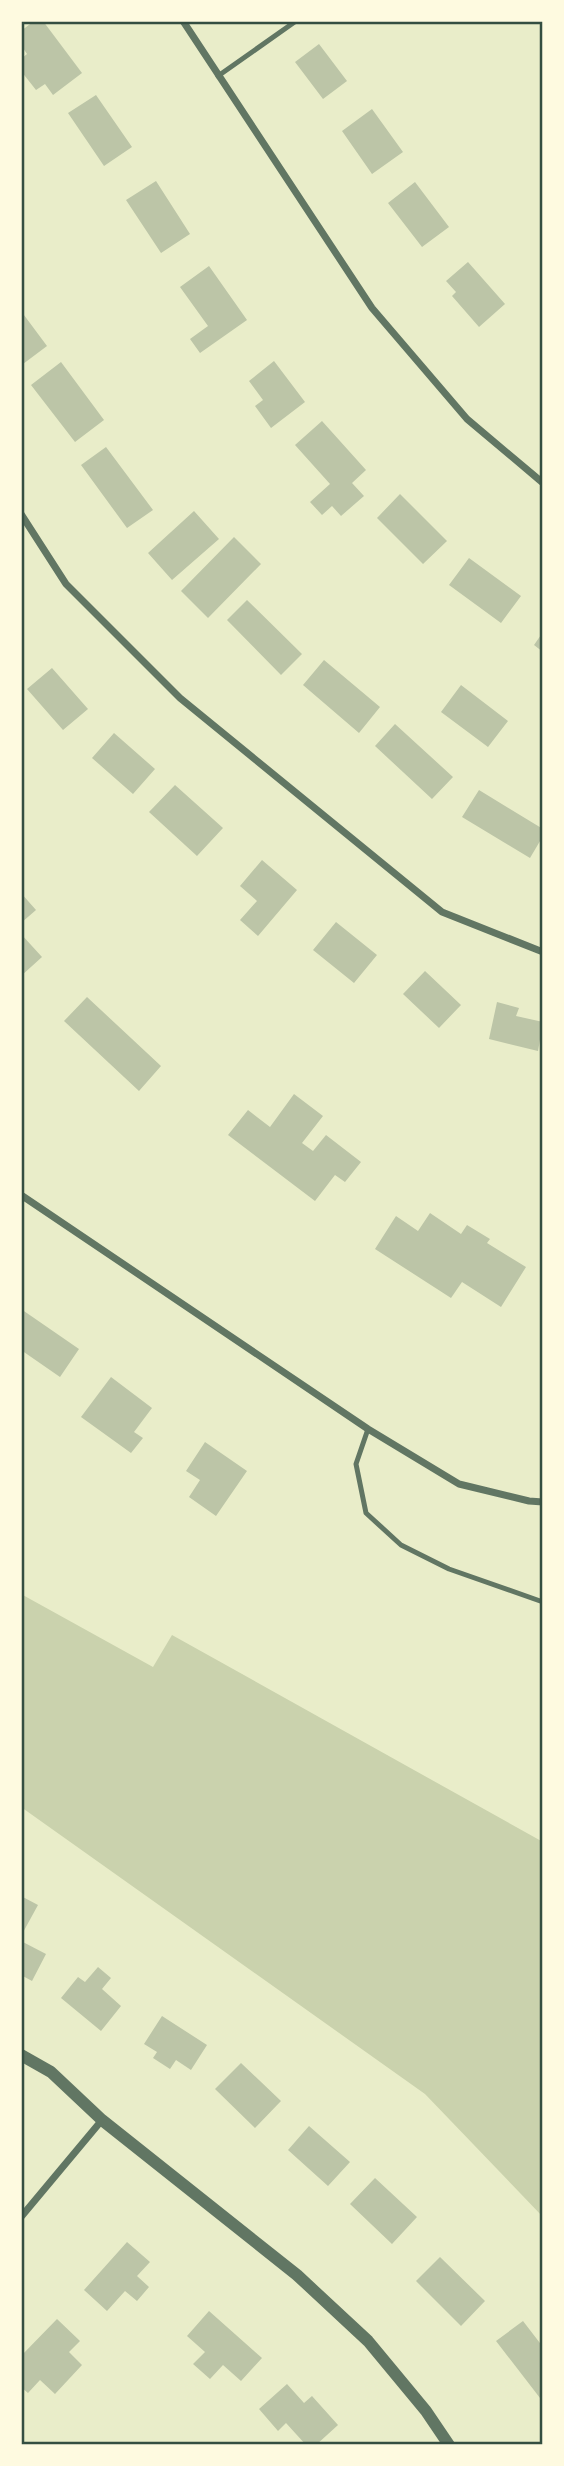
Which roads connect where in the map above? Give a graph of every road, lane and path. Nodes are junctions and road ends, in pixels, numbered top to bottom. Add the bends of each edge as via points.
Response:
1 (183, 21) edge
2 (296, 21) edge
3 (218, 76) junction
4 (543, 483) edge
5 (21, 514) edge
6 (543, 952) edge
7 (21, 1195) edge
8 (368, 1429) junction
9 (543, 1502) edge
10 (543, 1602) edge
11 (21, 2055) edge
12 (102, 2120) junction
13 (21, 2217) edge
14 (449, 2445) edge

1 - 3 street
2 - 3 lane
3 - 4 street via 372,308 467,419
5 - 6 street via 66,584 180,698 442,912
7 - 8 street
8 - 9 street via 458,1484
8 - 10 lane via 356,1464 366,1513 401,1545 449,1569
11 - 12 street via 51,2072
12 - 13 street
12 - 14 street via 297,2275 368,2341

